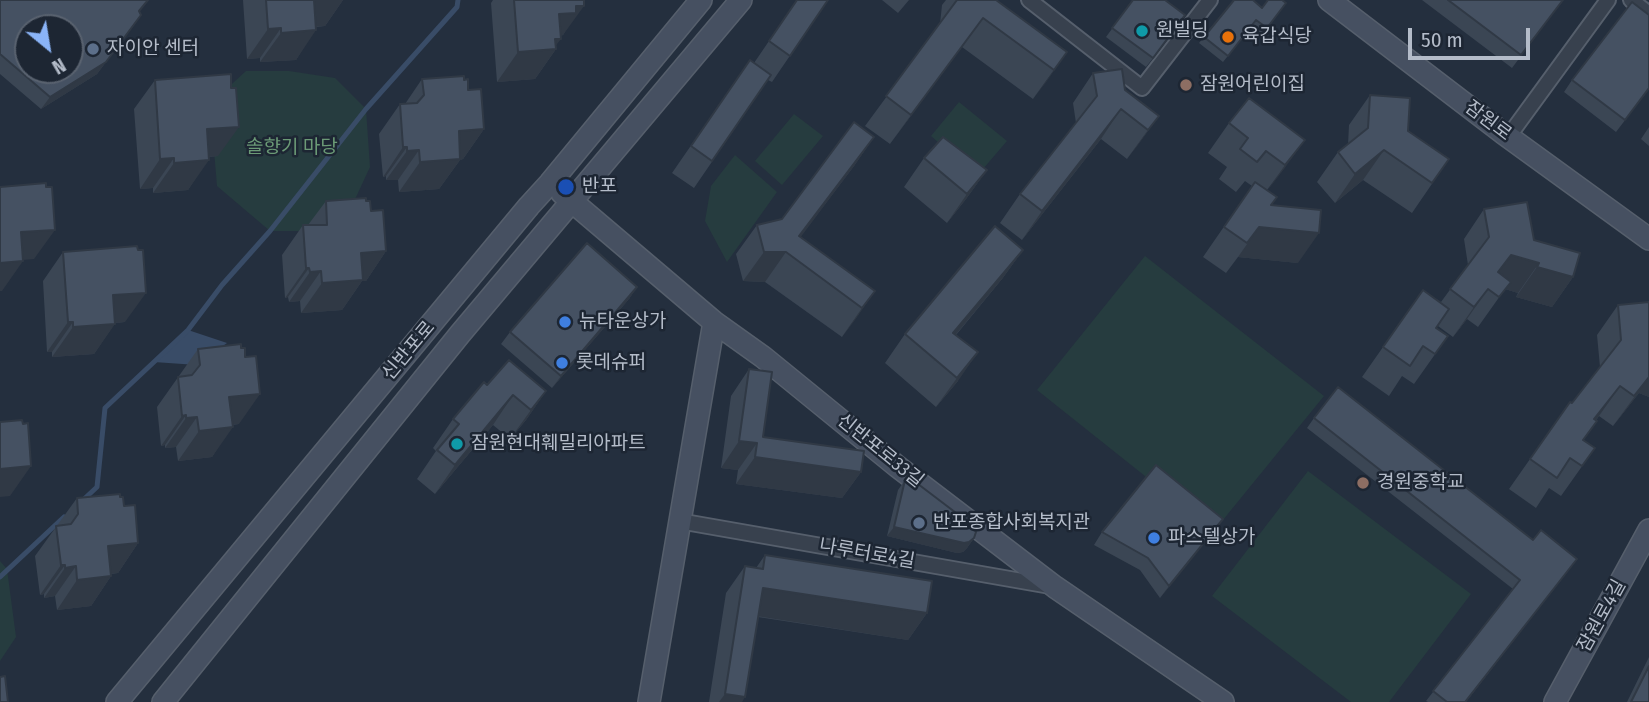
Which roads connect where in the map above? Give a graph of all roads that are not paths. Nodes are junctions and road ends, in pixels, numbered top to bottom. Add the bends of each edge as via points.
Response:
1 (701, 0) edge
2 (741, 0) edge
3 (1029, 0) edge
4 (1210, 0) edge
5 (1608, 0) edge
6 (1631, 0) edge
7 (1335, 2) edge
8 (1649, 15) edge
9 (1508, 136) junction
10 (551, 183) junction
11 (572, 201) junction
12 (1649, 239) edge
13 (714, 322) junction
14 (679, 521) junction
15 (1649, 530) edge
16 (1055, 587) junction
17 (117, 702) edge
18 (163, 702) edge
19 (649, 702) edge
20 (1223, 702) edge
21 (1555, 702) edge

1 - 10 main road, 신반포로
2 - 11 main road, 신반포로
3 - 4 street via 1142,88
5 - 9 street
6 - 8 street
7 - 9 main road, 잠원로
9 - 12 main road, 잠원로
10 - 11 main road, 신반포로33길
10 - 17 main road, 신반포로
11 - 13 main road, 신반포로33길
11 - 18 main road, 신반포로
13 - 14 main road
13 - 16 main road, 신반포로33길
14 - 16 street, 나루터로4길
14 - 19 main road
15 - 21 main road, 잠원로4길
16 - 20 main road, 신반포로33길

